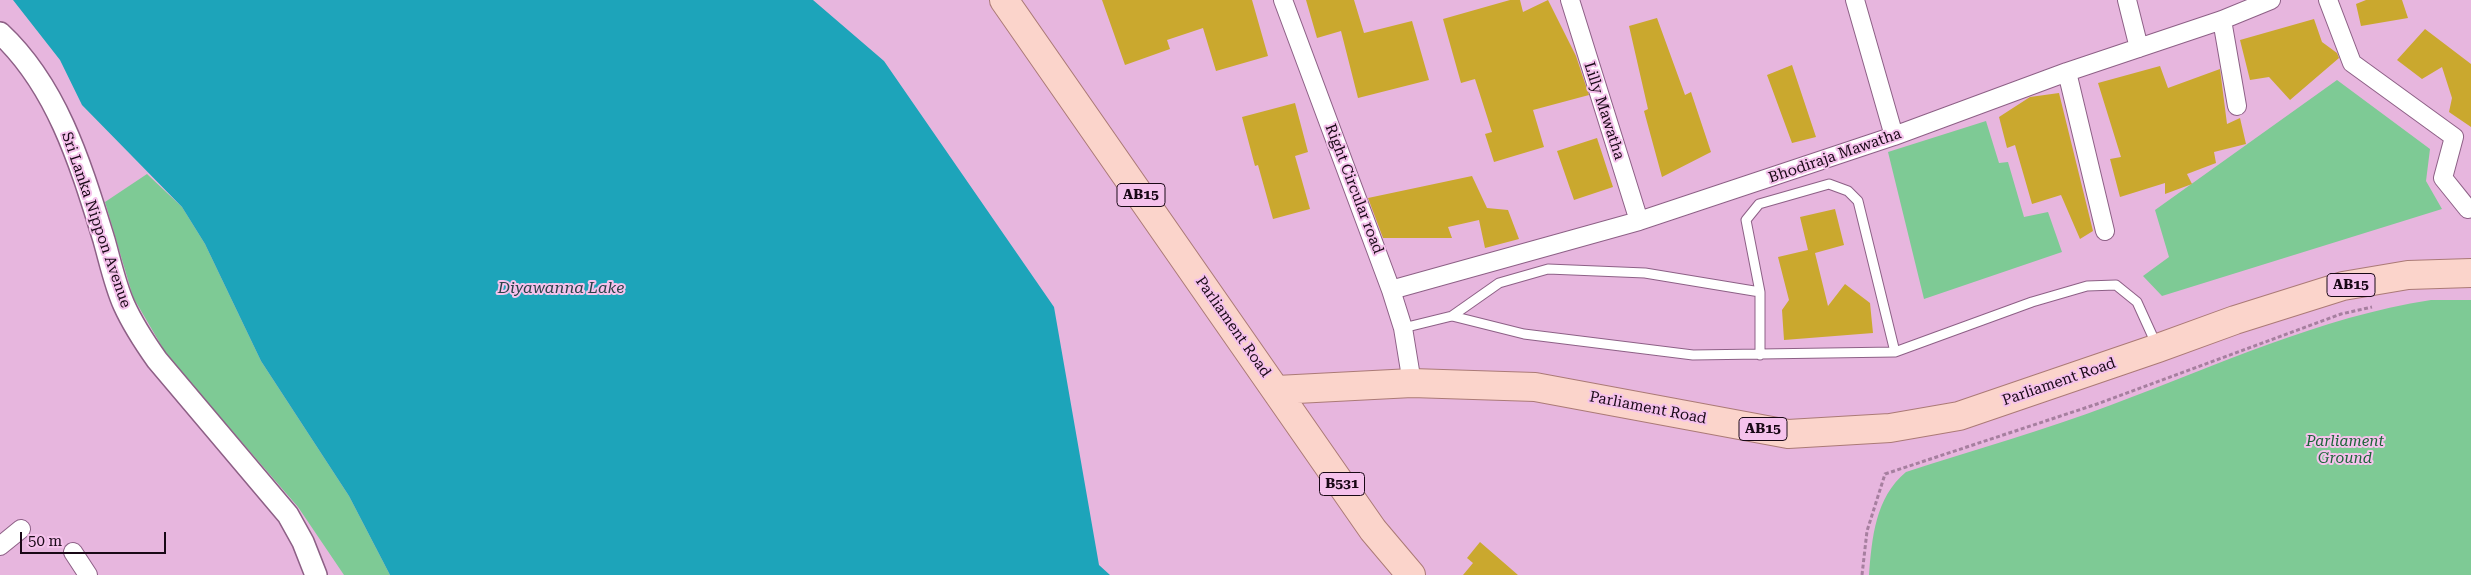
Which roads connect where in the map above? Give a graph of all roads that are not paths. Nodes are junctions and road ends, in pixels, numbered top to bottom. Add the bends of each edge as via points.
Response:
1 (1004, 0) edge
2 (1283, 0) edge
3 (1570, 0) edge
4 (1855, 0) edge
5 (2127, 0) edge
6 (2271, 0) edge
7 (2328, 0) edge
8 (2222, 20) junction
9 (0, 32) edge
10 (2139, 48) junction
11 (2067, 72) junction
12 (2237, 106) dead end
13 (1894, 136) junction
14 (2468, 209) dead end
15 (1639, 221) junction
16 (2105, 231) dead end
17 (2471, 273) edge
18 (1391, 290) junction
19 (1760, 292) junction
20 (1452, 316) junction
21 (1403, 328) junction
22 (2158, 348) junction
23 (1895, 352) junction
24 (1760, 355) junction
25 (1412, 382) junction
26 (1277, 390) junction
27 (21, 529) dead end
28 (0, 546) edge
29 (73, 552) dead end
30 (88, 575) edge
31 (316, 575) edge
32 (1411, 575) edge

1 - 26 main road, Parliament Road / AB15
2 - 18 street, Right Circular road
3 - 15 street, Lilly Mawatha
4 - 13 street
5 - 10 street
6 - 8 street, Bhodiraja Mawatha
7 - 14 street via 2352,63 2454,137 2443,178
8 - 10 street, Bhodiraja Mawatha
8 - 12 street
9 - 31 street, Sri Lanka Nippon Avenue via 36,77 70,138 123,304 138,333 157,360 288,515
10 - 11 street, Bhodiraja Mawatha
11 - 13 street, Bhodiraja Mawatha
11 - 16 street
13 - 15 street, Bhodiraja Mawatha
15 - 18 street, Bhodiraja Mawatha
17 - 22 main road, Parliament Road / AB15 via 2408,275 2343,286
18 - 21 street, Right Circular road
19 - 20 lane via 1645,273 1548,269 1499,282
19 - 23 lane via 1746,220 1759,204 1829,184 1848,190 1858,201
19 - 24 lane
20 - 21 lane
20 - 24 lane via 1524,334 1693,355
21 - 25 street, Right Circular road
22 - 23 lane via 2137,302 2116,285 2087,286 2032,302
22 - 25 main road, Parliament Road / AB15 via 1959,416 1890,428 1788,434 1535,386
23 - 24 lane
25 - 26 main road, Parliament Road / AB15
26 - 32 main road, B531 via 1373,530
27 - 28 street
29 - 30 street

